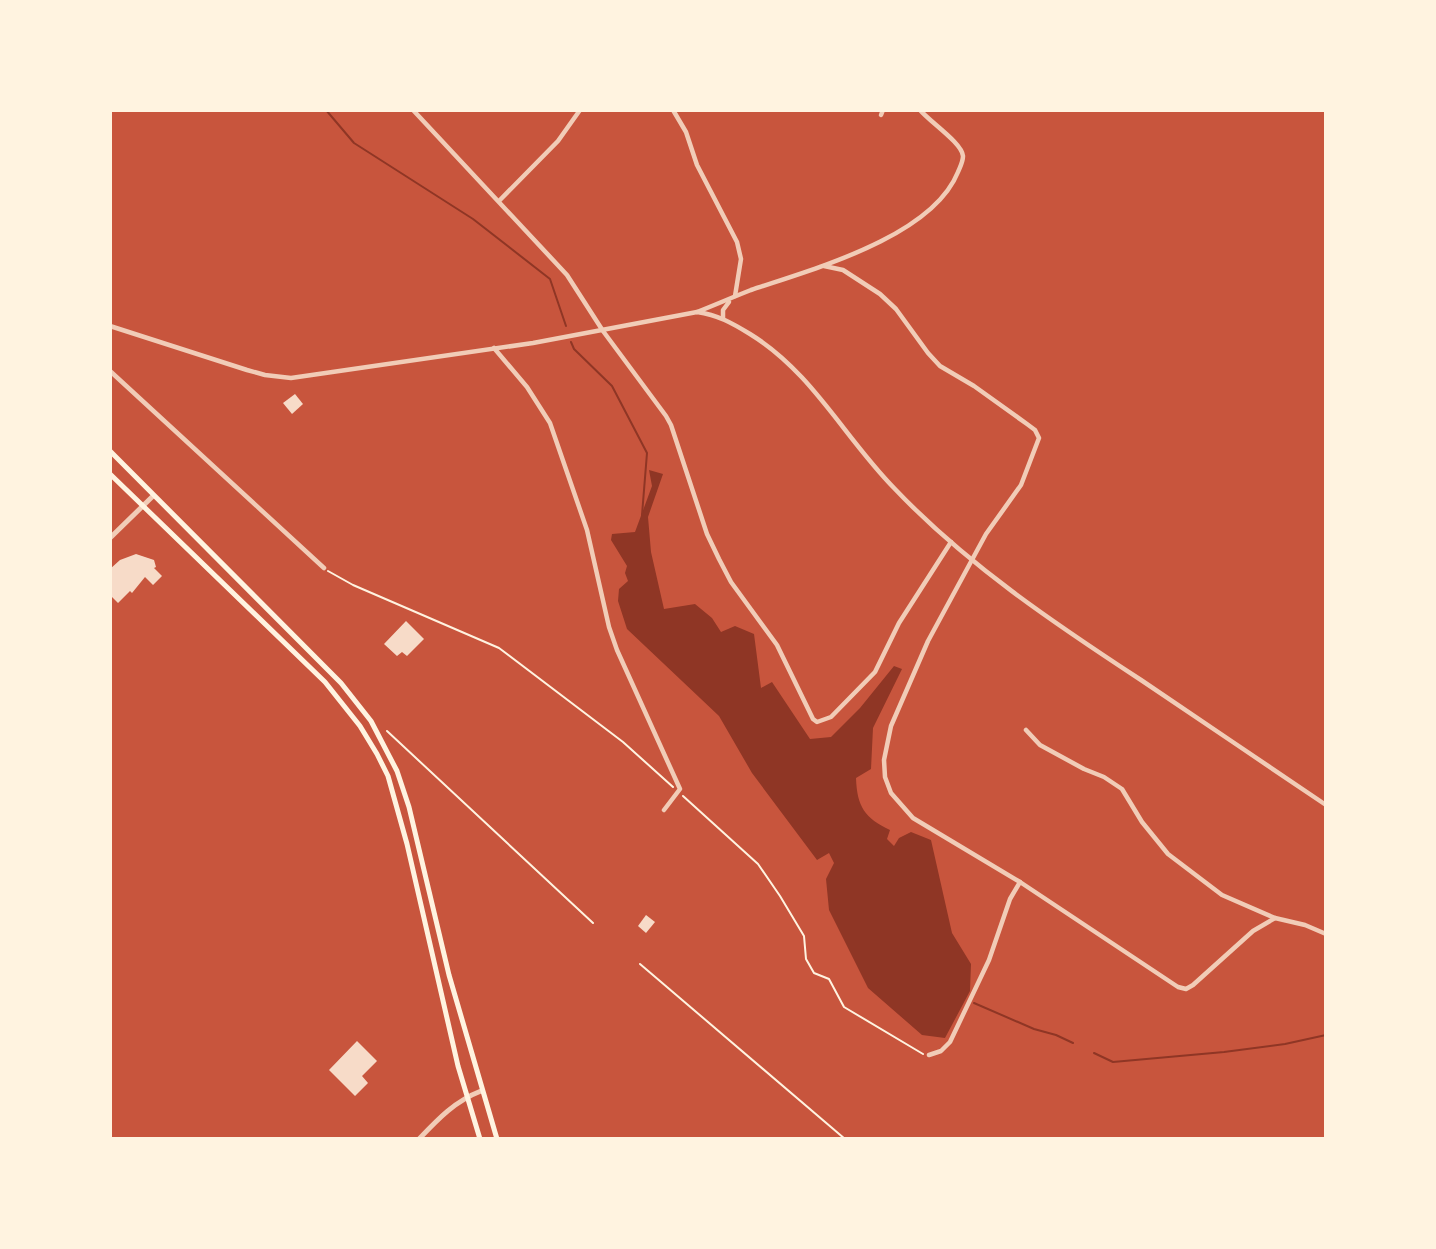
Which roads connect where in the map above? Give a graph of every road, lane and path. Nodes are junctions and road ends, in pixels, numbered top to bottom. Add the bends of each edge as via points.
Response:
1 (413, 110) edge
2 (580, 110) edge
3 (673, 110) edge
4 (920, 110) edge
5 (499, 201) junction
6 (824, 266) junction
7 (735, 297) junction
8 (696, 312) junction
9 (723, 318) junction
10 (110, 326) edge
11 (603, 331) junction
12 (494, 348) junction
13 (110, 370) edge
14 (110, 451) edge
15 (110, 474) edge
16 (153, 496) junction
17 (143, 508) junction
18 (110, 538) edge
19 (951, 542) junction
20 (973, 559) junction
21 (324, 568) joint
22 (1026, 730) dead end
23 (387, 731) dead end
24 (678, 792) junction
25 (1326, 805) edge
26 (664, 810) dead end
27 (1020, 882) junction
28 (1275, 918) junction
29 (593, 923) dead end
30 (1326, 934) edge
31 (640, 964) dead end
32 (929, 1055) joint
33 (481, 1091) junction
34 (466, 1097) junction
35 (419, 1139) edge
36 (480, 1139) edge
37 (497, 1139) edge
38 (845, 1139) edge

1 - 5 street
2 - 5 street via 558,141
3 - 7 street via 737,242 741,260
4 - 6 street via 961,149 963,159 945,197 877,244
5 - 11 street via 567,275
6 - 7 street
6 - 20 street via 843,270 880,294 940,366 1035,430 1038,442 1026,473
7 - 8 street
7 - 9 street via 725,305
8 - 9 street
8 - 11 street
9 - 19 street via 771,348 800,374 881,475
10 - 12 street via 247,370 285,377
11 - 12 street
11 - 19 street via 671,425 713,546 731,582 776,645 817,722 831,716 875,672 898,623
12 - 24 street via 550,423 587,530 613,638
13 - 21 street
14 - 16 main road
15 - 17 main road
16 - 17 street
16 - 33 main road via 341,683 377,731 409,807
17 - 18 street
17 - 34 main road via 324,682 377,754 407,844
19 - 20 street
20 - 25 street via 1051,620
20 - 27 street via 898,705 883,769 891,793 913,818
21 - 24 path via 499,648 623,742
22 - 28 street via 1040,745 1122,789 1168,854 1222,895
23 - 29 path
24 - 26 street
24 - 32 path via 758,864 804,936 806,959 814,973 828,979 844,1007 918,1053
27 - 28 street via 1166,981 1186,989 1253,931
27 - 32 street via 950,1042
28 - 30 street
31 - 38 path
33 - 34 street
33 - 37 main road
34 - 35 street
34 - 36 main road

